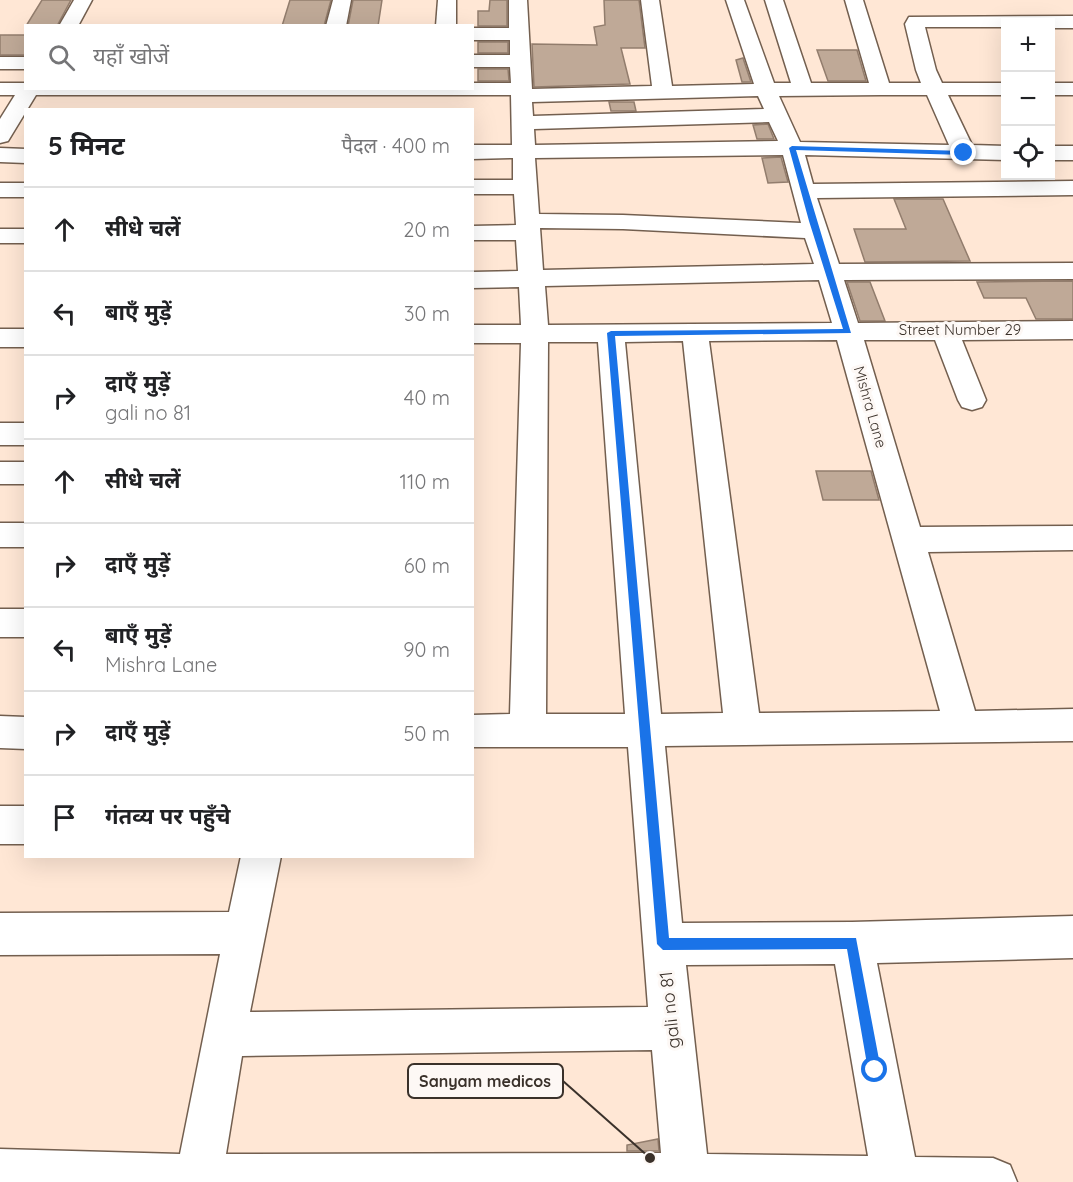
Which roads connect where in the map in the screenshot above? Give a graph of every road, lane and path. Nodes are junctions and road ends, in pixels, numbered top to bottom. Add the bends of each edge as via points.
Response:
1 (83, 0) edge
2 (342, 0) edge
3 (447, 0) edge
4 (518, 0) edge
5 (650, 0) edge
6 (735, 0) edge
7 (774, 0) edge
8 (854, 0) edge
9 (1073, 22) edge
10 (69, 24) edge
11 (336, 24) edge
12 (447, 24) edge
13 (474, 34) edge
14 (520, 34) junction
15 (474, 61) edge
16 (521, 61) junction
17 (0, 63) edge
18 (24, 63) edge
19 (0, 89) edge
20 (24, 89) edge
21 (803, 89) junction
22 (882, 89) junction
23 (935, 89) junction
24 (1001, 89) edge
25 (1055, 89) edge
26 (1073, 89) edge
27 (29, 90) edge
28 (321, 90) edge
29 (388, 90) edge
30 (766, 90) junction
31 (521, 92) junction
32 (663, 93) junction
33 (316, 108) edge
34 (776, 115) junction
35 (522, 123) junction
36 (0, 136) edge
37 (792, 148) junction
38 (525, 149) junction
39 (474, 152) edge
40 (964, 153) junction
41 (1001, 153) edge
42 (1055, 153) edge
43 (1073, 153) edge
44 (0, 155) edge
45 (24, 156) edge
46 (474, 187) edge
47 (525, 187) junction
48 (1073, 188) edge
49 (0, 190) edge
50 (24, 190) edge
51 (806, 191) junction
52 (527, 227) junction
53 (815, 231) junction
54 (474, 233) edge
55 (0, 236) edge
56 (24, 236) edge
57 (1073, 271) edge
58 (828, 272) junction
59 (530, 278) junction
60 (474, 280) edge
61 (945, 330) junction
62 (1073, 330) edge
63 (848, 331) junction
64 (611, 333) junction
65 (695, 333) junction
66 (474, 334) edge
67 (535, 334) junction
68 (0, 338) edge
69 (24, 338) edge
70 (972, 400) dead end
71 (0, 434) edge
72 (24, 434) edge
73 (0, 473) edge
74 (24, 474) edge
75 (0, 535) edge
76 (24, 535) edge
77 (1073, 538) edge
78 (908, 540) junction
79 (0, 623) edge
80 (24, 623) edge
81 (1073, 725) edge
82 (962, 727) junction
83 (646, 730) junction
84 (743, 730) junction
85 (474, 731) edge
86 (528, 731) junction
87 (0, 732) edge
88 (24, 733) edge
89 (0, 825) edge
90 (24, 825) edge
91 (261, 858) edge
92 (245, 933) junction
93 (0, 934) edge
94 (1073, 937) edge
95 (852, 943) junction
96 (663, 944) junction
97 (672, 1028) junction
98 (225, 1034) junction
99 (0, 1173) edge
100 (198, 1180) edge
101 (686, 1180) edge
102 (896, 1180) junction
103 (993, 1182) edge

1 - 10 street
2 - 11 street
3 - 12 street
4 - 14 street
5 - 32 street
6 - 30 street, Mishra Lane
7 - 21 street
8 - 22 street
9 - 23 street via 916,21 926,70
13 - 14 street
14 - 16 street
15 - 16 street
16 - 31 street
17 - 18 street
19 - 20 street
21 - 22 street
21 - 30 street
22 - 23 street
23 - 24 street
23 - 40 street
25 - 26 street
27 - 36 street
28 - 33 street
29 - 31 street
30 - 32 street
30 - 34 street, Mishra Lane
31 - 32 street
31 - 35 street
34 - 35 street
34 - 37 street, Mishra Lane
35 - 38 street
37 - 38 street
37 - 40 street
37 - 51 street, Mishra Lane
38 - 39 street
38 - 47 street
40 - 41 street
42 - 43 street
44 - 45 street
46 - 47 street
47 - 52 street
48 - 51 street
49 - 50 street
51 - 53 street, Mishra Lane
52 - 53 street via 623,222
52 - 54 street
52 - 59 street
53 - 58 street, Mishra Lane
55 - 56 street
57 - 58 street
58 - 59 street
58 - 63 street, Mishra Lane
59 - 60 street
59 - 67 street
61 - 62 street, Street Number 29
61 - 63 street, Street Number 29
61 - 70 street
63 - 65 street, Street Number 29
63 - 78 street, Mishra Lane
64 - 65 street, Street Number 29
64 - 67 street, Street Number 29
64 - 83 street, gali no 81
65 - 84 street
66 - 67 street, Street Number 29
67 - 86 street
68 - 69 street
71 - 72 street
73 - 74 street
75 - 76 street
77 - 78 street
78 - 82 street, Mishra Lane
79 - 80 street
81 - 82 street
82 - 84 street
83 - 84 street
83 - 86 street
83 - 96 street, gali no 81
85 - 86 street
87 - 88 street
89 - 90 street
91 - 92 street
92 - 93 street
92 - 98 street
94 - 95 street
95 - 96 street
95 - 102 street
96 - 97 street, gali no 81
97 - 98 street
97 - 101 street, gali no 81
98 - 100 street
99 - 100 street
100 - 101 street
101 - 102 street
102 - 103 street

